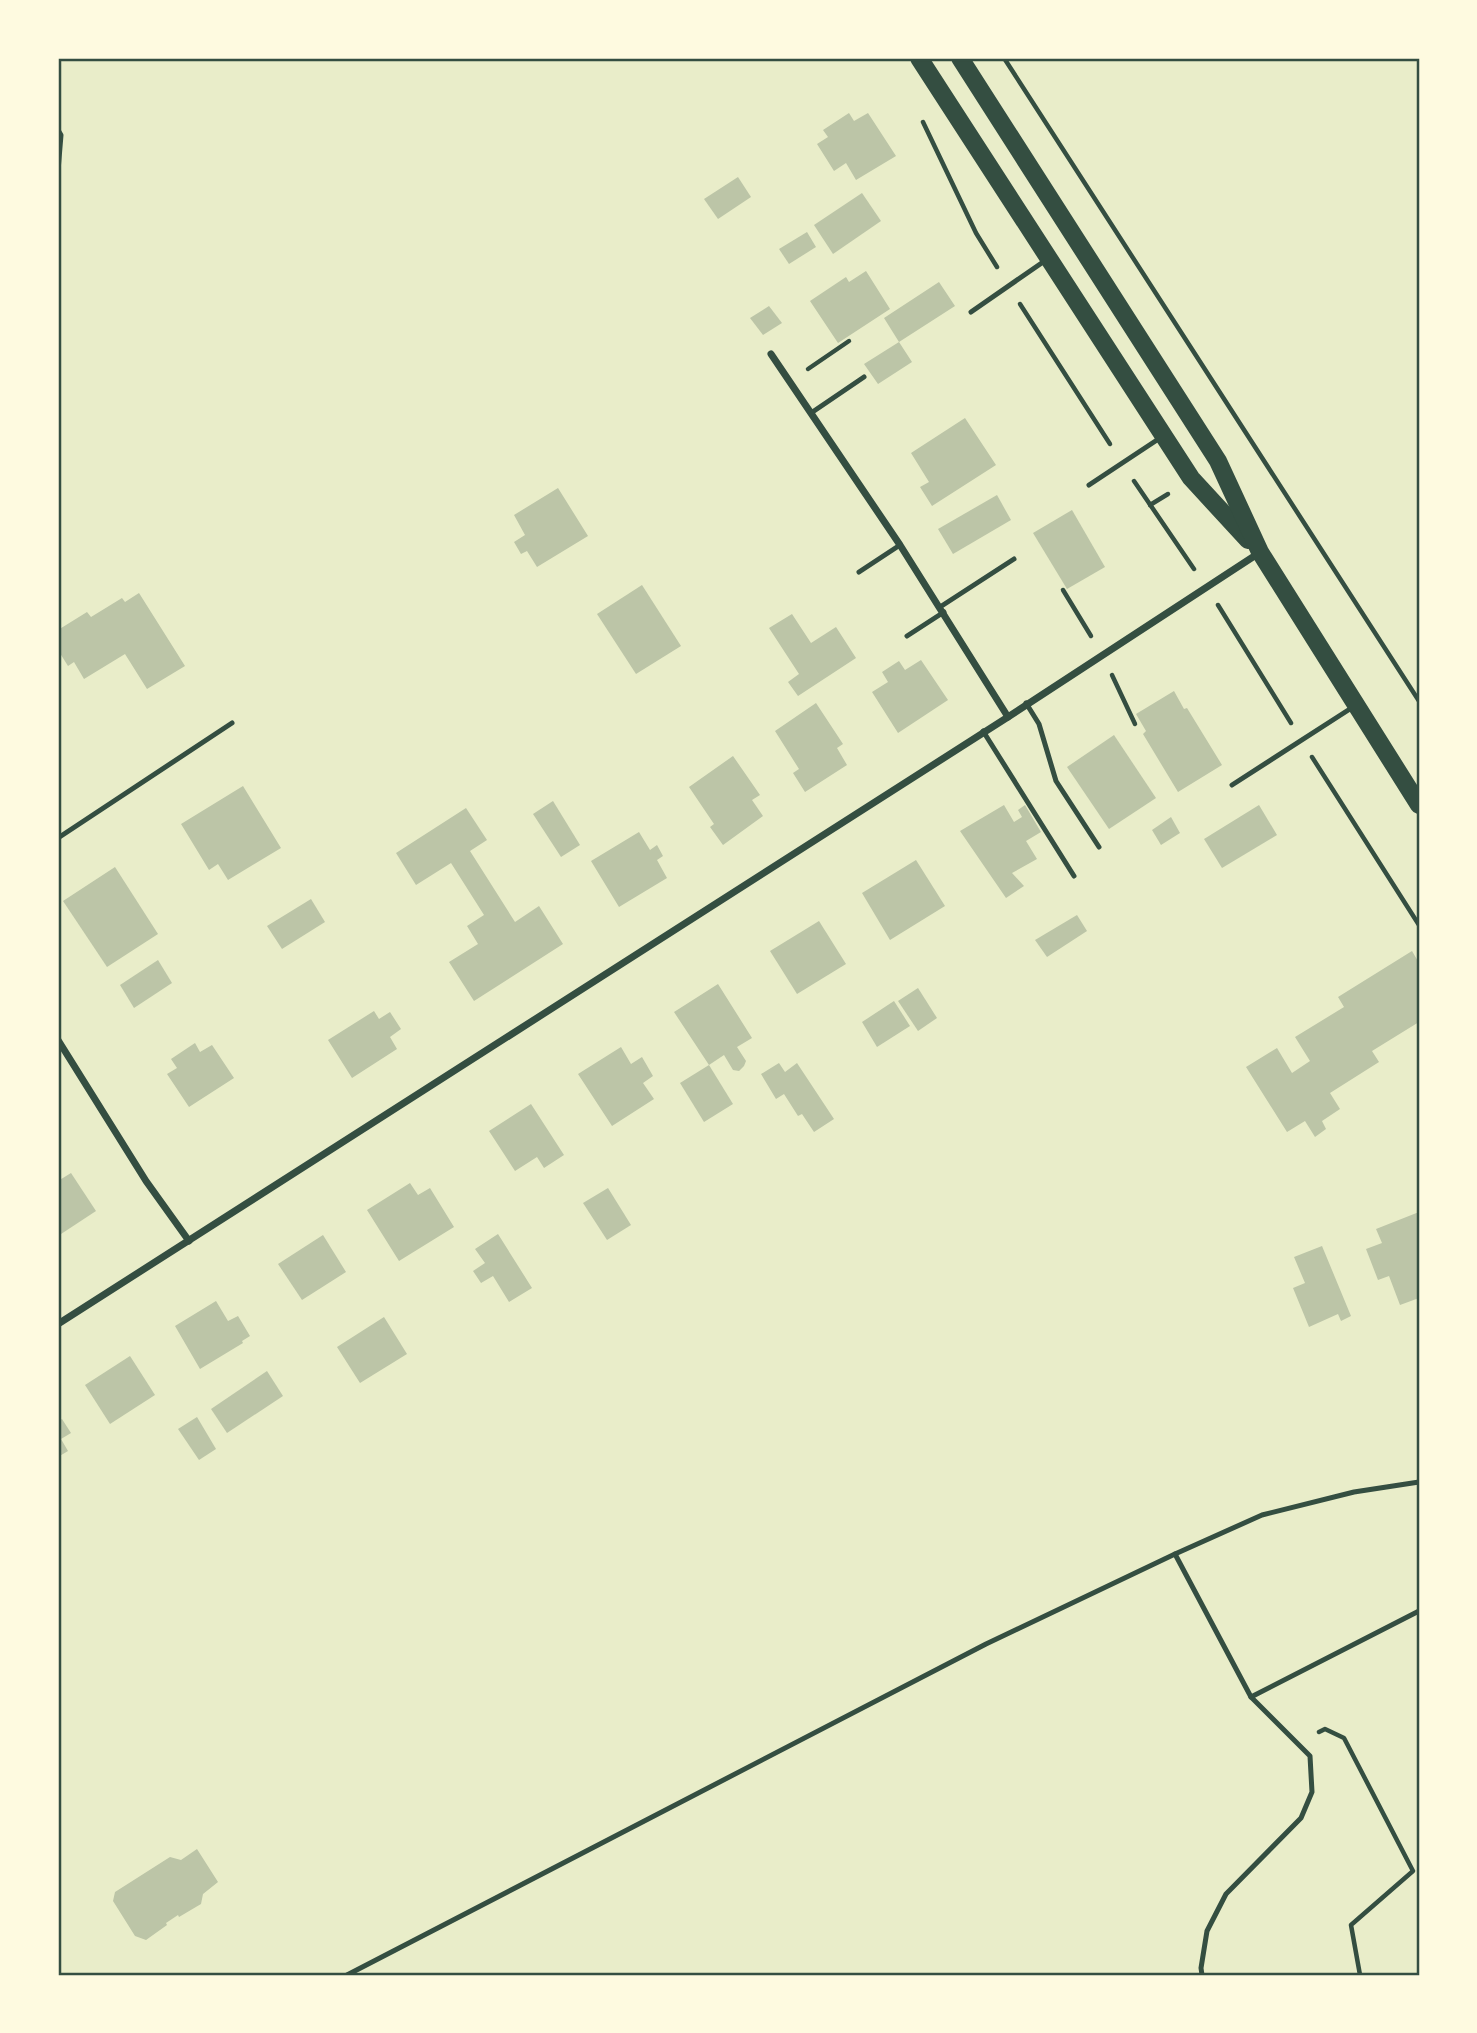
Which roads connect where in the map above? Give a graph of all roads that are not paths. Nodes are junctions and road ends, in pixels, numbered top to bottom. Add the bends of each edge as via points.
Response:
1 (919, 58) edge
2 (960, 58) edge
3 (58, 130) edge
4 (58, 171) edge
5 (1049, 258) junction
6 (971, 312) dead end
7 (771, 354) dead end
8 (864, 377) dead end
9 (811, 413) junction
10 (1163, 436) junction
11 (1088, 485) dead end
12 (900, 545) junction
13 (1260, 552) junction
14 (1014, 559) dead end
15 (859, 572) dead end
16 (942, 610) junction
17 (907, 636) dead end
18 (1026, 703) junction
19 (1356, 705) junction
20 (1008, 717) junction
21 (232, 723) dead end
22 (983, 731) junction
23 (1232, 785) dead end
24 (1419, 805) edge
25 (58, 838) edge
26 (1099, 847) dead end
27 (1074, 876) dead end
28 (58, 1040) edge
29 (189, 1241) junction
30 (58, 1324) edge
31 (1419, 1482) edge
32 (1175, 1554) junction
33 (1419, 1611) edge
34 (1251, 1697) junction
35 (347, 1975) edge
36 (1202, 1975) edge

1 - 5 main road
2 - 13 main road via 1218,461
3 - 4 lane
5 - 6 lane
5 - 10 main road
7 - 9 street
8 - 9 lane
9 - 12 street
10 - 11 lane
10 - 13 main road via 1191,478
12 - 15 lane
12 - 16 street
13 - 18 street
13 - 19 main road
14 - 16 lane
16 - 17 lane
16 - 20 street
18 - 20 street
18 - 26 lane via 1039,724 1056,781
19 - 23 lane
19 - 24 main road
20 - 22 street
21 - 25 lane
22 - 27 lane
22 - 29 street
28 - 29 street
29 - 30 street
31 - 32 lane via 1354,1492 1262,1515
32 - 34 lane
32 - 35 lane via 986,1644
33 - 34 lane
34 - 36 lane via 1310,1756 1311,1792 1301,1818 1226,1894 1207,1931

